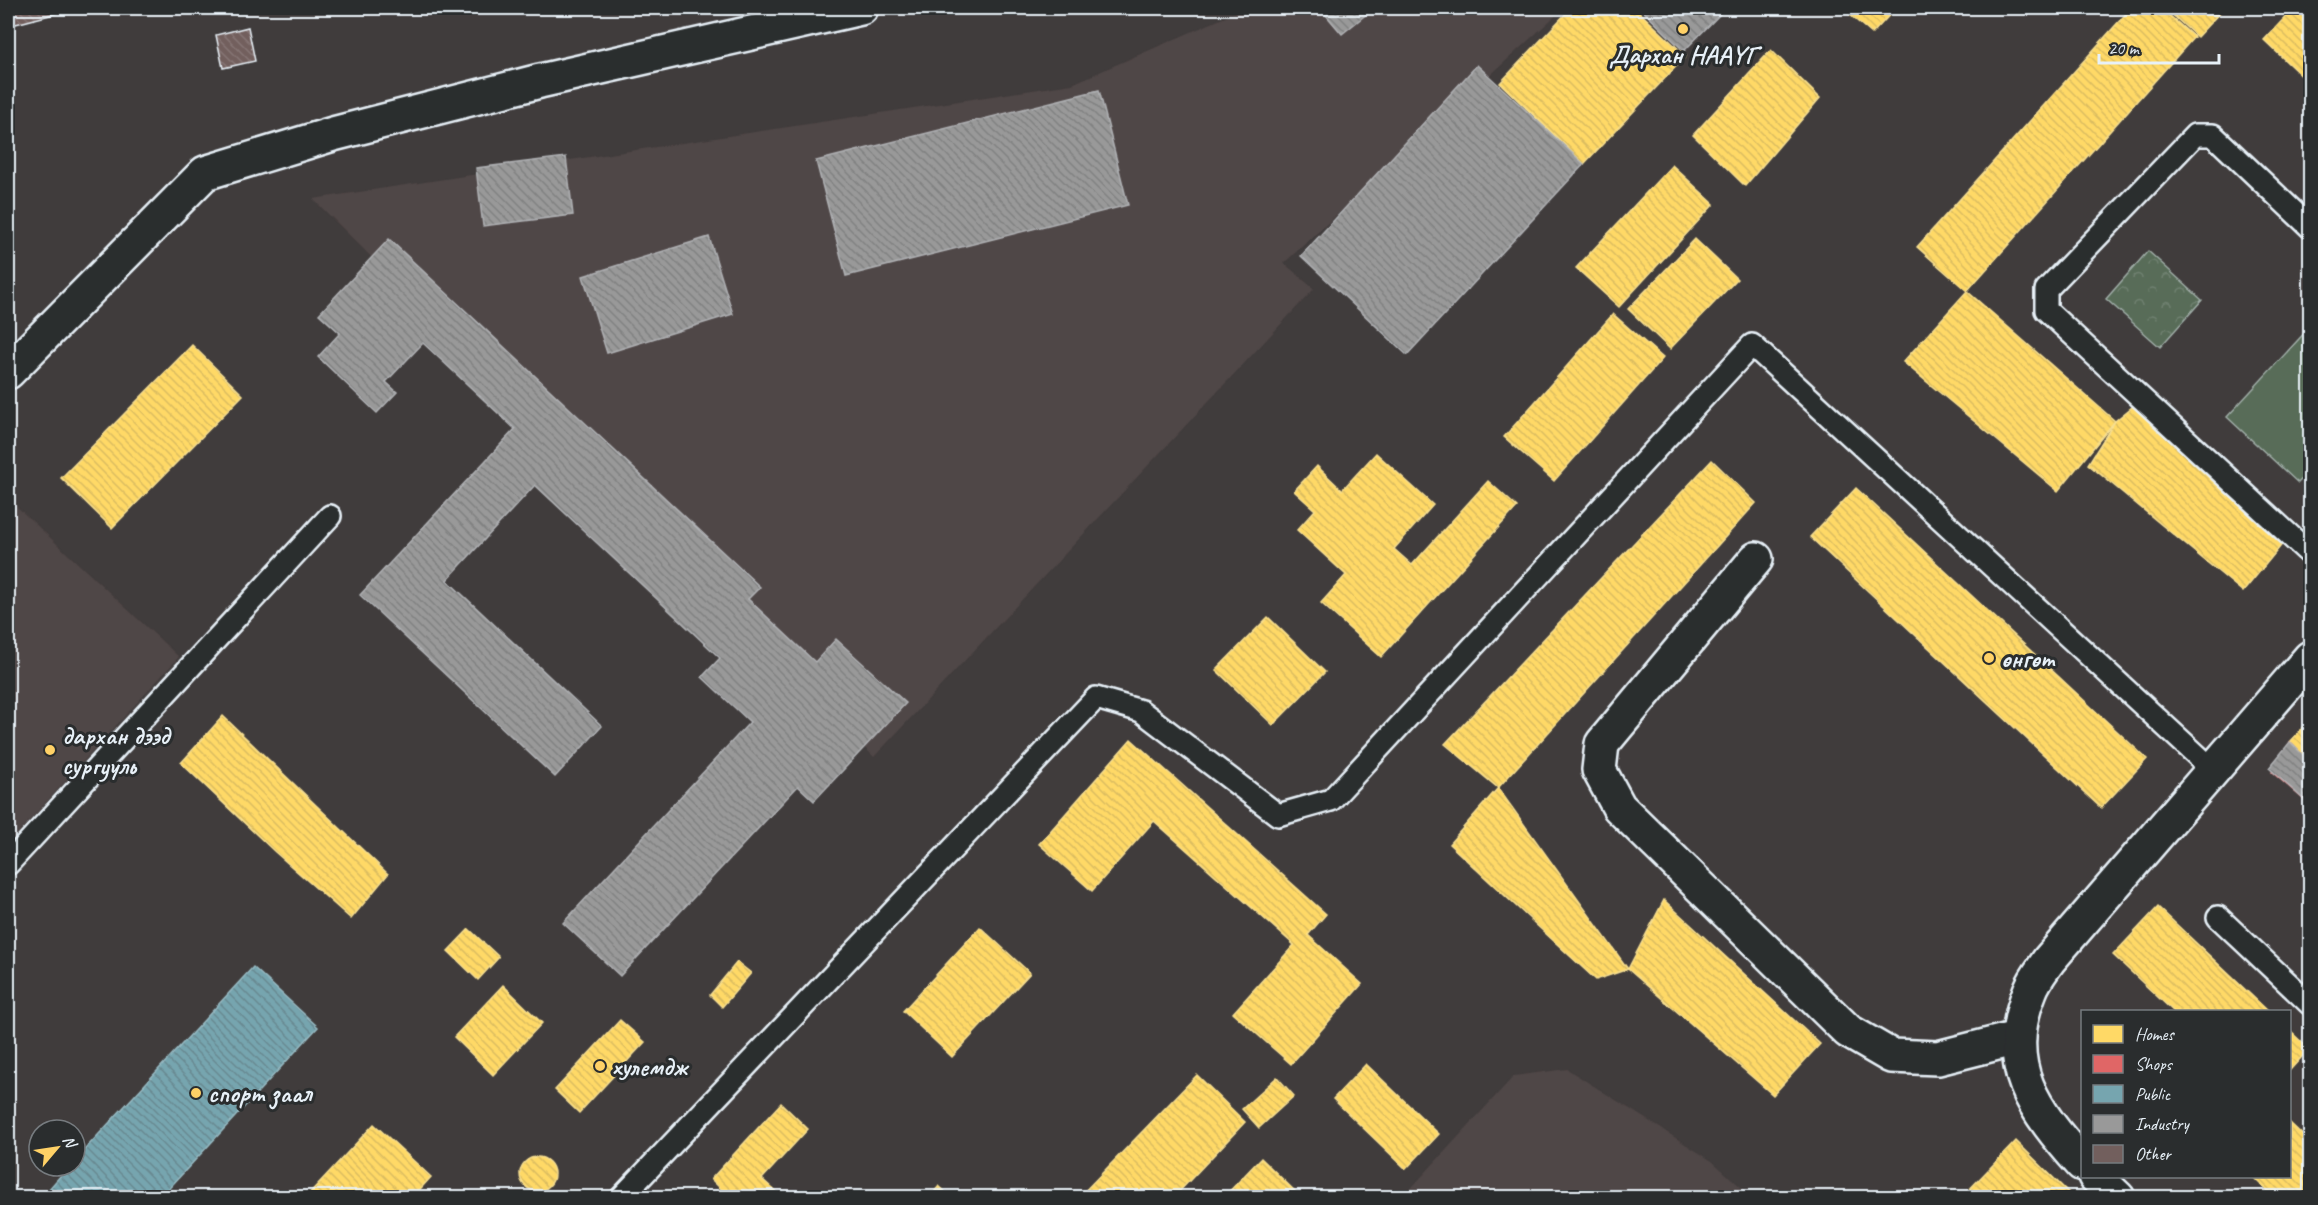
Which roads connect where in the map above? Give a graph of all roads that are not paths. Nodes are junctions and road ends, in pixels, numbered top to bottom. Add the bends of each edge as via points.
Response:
1 (861, 8) edge
2 (2310, 227) edge
3 (8, 372) edge
4 (330, 516) dead end
5 (2310, 555) edge
6 (1756, 558) dead end
7 (2310, 658) edge
8 (2213, 770) junction
9 (8, 864) edge
10 (2218, 917) dead end
11 (2310, 1004) edge
12 (2017, 1038) junction
13 (2081, 1163) edge
14 (2097, 1178) edge
15 (621, 1197) edge
16 (2118, 1197) edge

1 - 3 street via 529,84 333,134 205,173
2 - 5 lane via 2213,135 2194,135 2046,290 2046,309
4 - 9 lane
6 - 12 street via 1602,744 1599,770 1619,807 1848,1031 1891,1056 1938,1059
7 - 8 street
8 - 12 street via 2049,960 2031,989
8 - 15 lane via 1752,345 1331,801 1278,815 1141,711 1096,698
10 - 11 lane
12 - 13 street via 2020,1067 2029,1093
14 - 16 street

